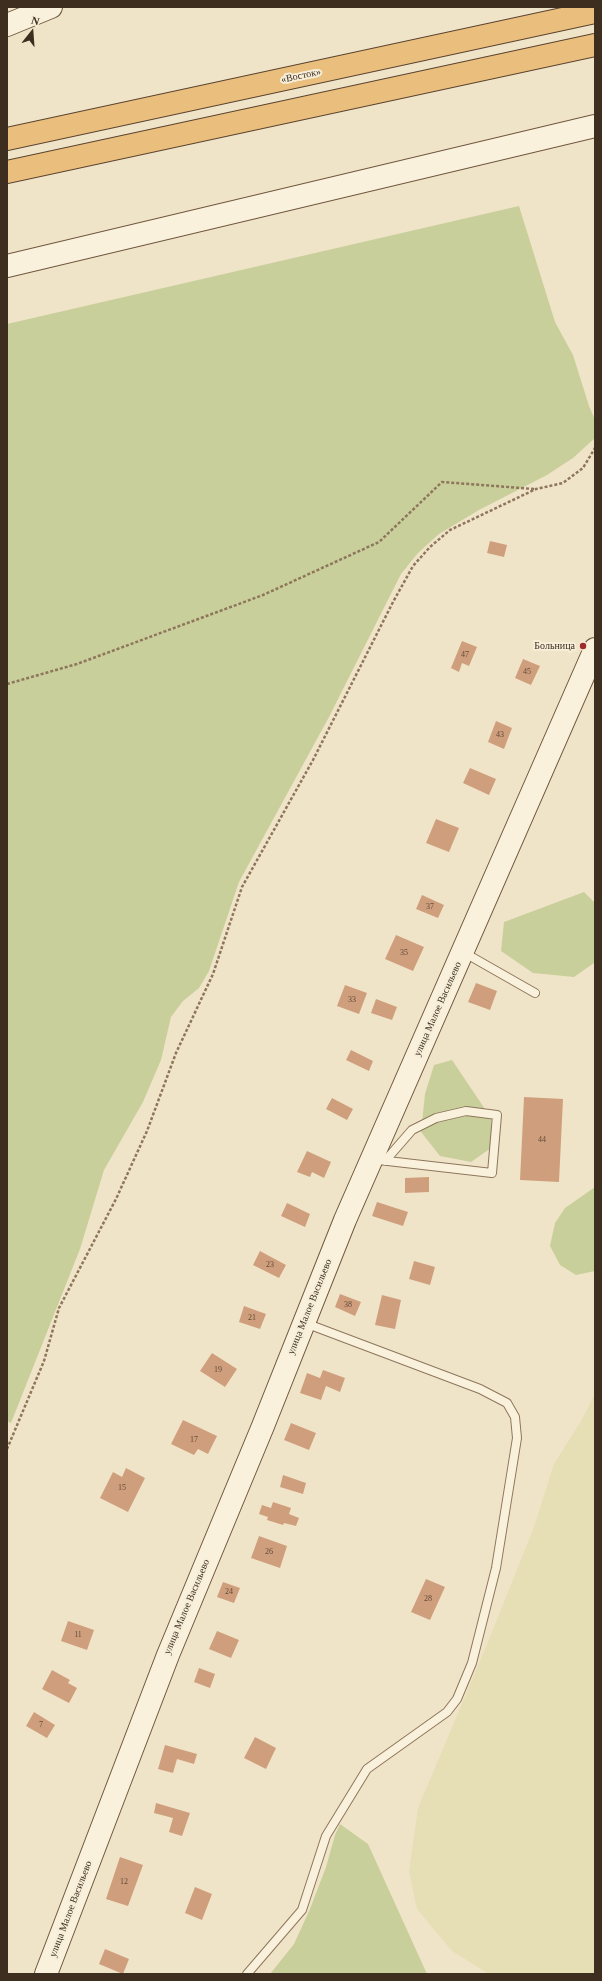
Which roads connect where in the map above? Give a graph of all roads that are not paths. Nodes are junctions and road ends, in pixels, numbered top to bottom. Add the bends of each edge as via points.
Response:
1 (42, 7) edge
2 (51, 7) edge
3 (595, 12) edge
4 (7, 16) edge
5 (7, 25) edge
6 (595, 45) edge
7 (595, 126) edge
8 (7, 140) edge
9 (7, 172) edge
10 (118, 239) junction
11 (7, 255) edge
12 (7, 266) edge
13 (595, 649) edge
14 (463, 952) junction
15 (535, 993) dead end
16 (378, 1160) junction
17 (304, 1322) junction
18 (46, 1974) edge
19 (247, 1974) edge

1 - 4 main road
2 - 5 main road
3 - 8 highway, «Восток»
6 - 9 highway
7 - 10 main road
10 - 11 main road
10 - 12 main road
13 - 14 main road, улица Малое Васильево
14 - 15 lane
14 - 16 main road, улица Малое Васильево
16 - 16 lane via 492,1173 497,1115 466,1110 436,1118 412,1130
16 - 17 main road, улица Малое Васильево
17 - 18 main road, улица Малое Васильево via 168,1655
17 - 19 lane via 480,1389 507,1403 515,1417 517,1438 496,1568 472,1663 457,1699 447,1712 367,1769 326,1836 302,1910

